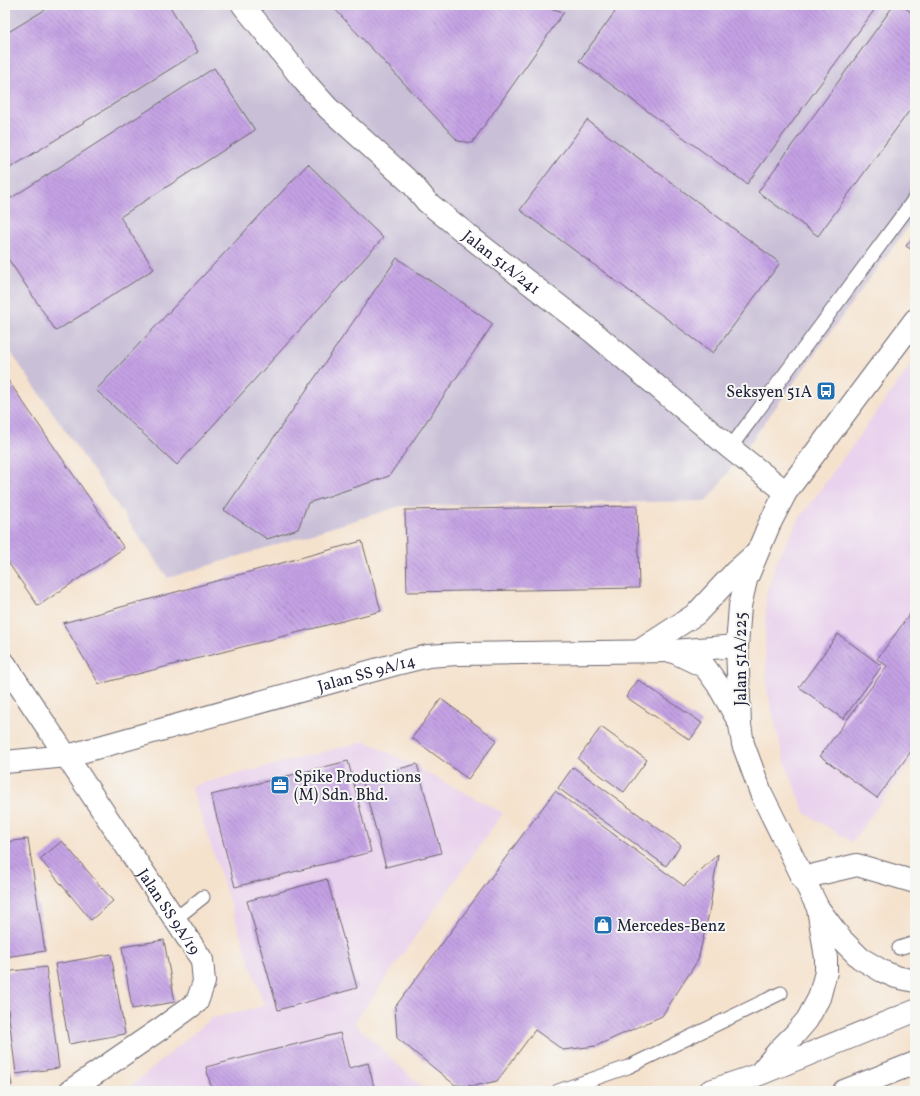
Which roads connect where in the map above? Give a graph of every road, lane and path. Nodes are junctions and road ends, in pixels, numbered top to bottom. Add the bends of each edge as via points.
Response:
1 (250, 8) edge
2 (915, 198) edge
3 (915, 320) edge
4 (730, 448) junction
5 (786, 492) junction
6 (757, 552) junction
7 (738, 646) junction
8 (639, 651) junction
9 (672, 651) junction
10 (5, 664) edge
11 (740, 725) junction
12 (67, 756) junction
13 (5, 762) edge
14 (802, 878) junction
15 (915, 882) edge
16 (203, 897) dead end
17 (818, 908) junction
18 (175, 919) junction
19 (915, 943) edge
20 (899, 948) dead end
21 (915, 981) edge
22 (782, 993) dead end
23 (915, 1011) edge
24 (915, 1063) edge
25 (760, 1074) junction
26 (70, 1091) edge
27 (558, 1091) edge
28 (710, 1091) edge
29 (844, 1091) edge

1 - 4 main road, Jalan 51A/241 via 304,81 328,108 413,185 427,202 594,333
2 - 4 lane
3 - 5 main road, Jalan 51A/225
4 - 5 main road, Jalan 51A/241
5 - 6 main road, Jalan 51A/225
6 - 7 main road, Jalan 51A/225 via 746,580 740,606
6 - 8 main road via 696,614
7 - 9 main road, Jalan SS 9A/14
7 - 11 main road, Jalan 51A/225
8 - 9 main road, Jalan SS 9A/14
8 - 12 main road, Jalan SS 9A/14 via 428,656
9 - 11 main road via 705,667
10 - 12 main road, Jalan SS 9A/19
11 - 14 main road, Jalan 51A/225 via 743,744 761,793
12 - 13 main road, Jalan SS 9A/14
12 - 18 main road, Jalan SS 9A/19
14 - 15 main road via 857,865
14 - 17 main road, Jalan 51A/225
16 - 18 lane
17 - 21 main road, Jalan 51A/225 via 841,939 860,958 896,977
17 - 25 main road via 826,958 826,972 819,998 806,1020
18 - 26 main road, Jalan SS 9A/19 via 202,960 204,982 197,1002
19 - 20 lane
22 - 27 lane via 628,1067
23 - 25 main road
24 - 29 main road
25 - 28 main road

